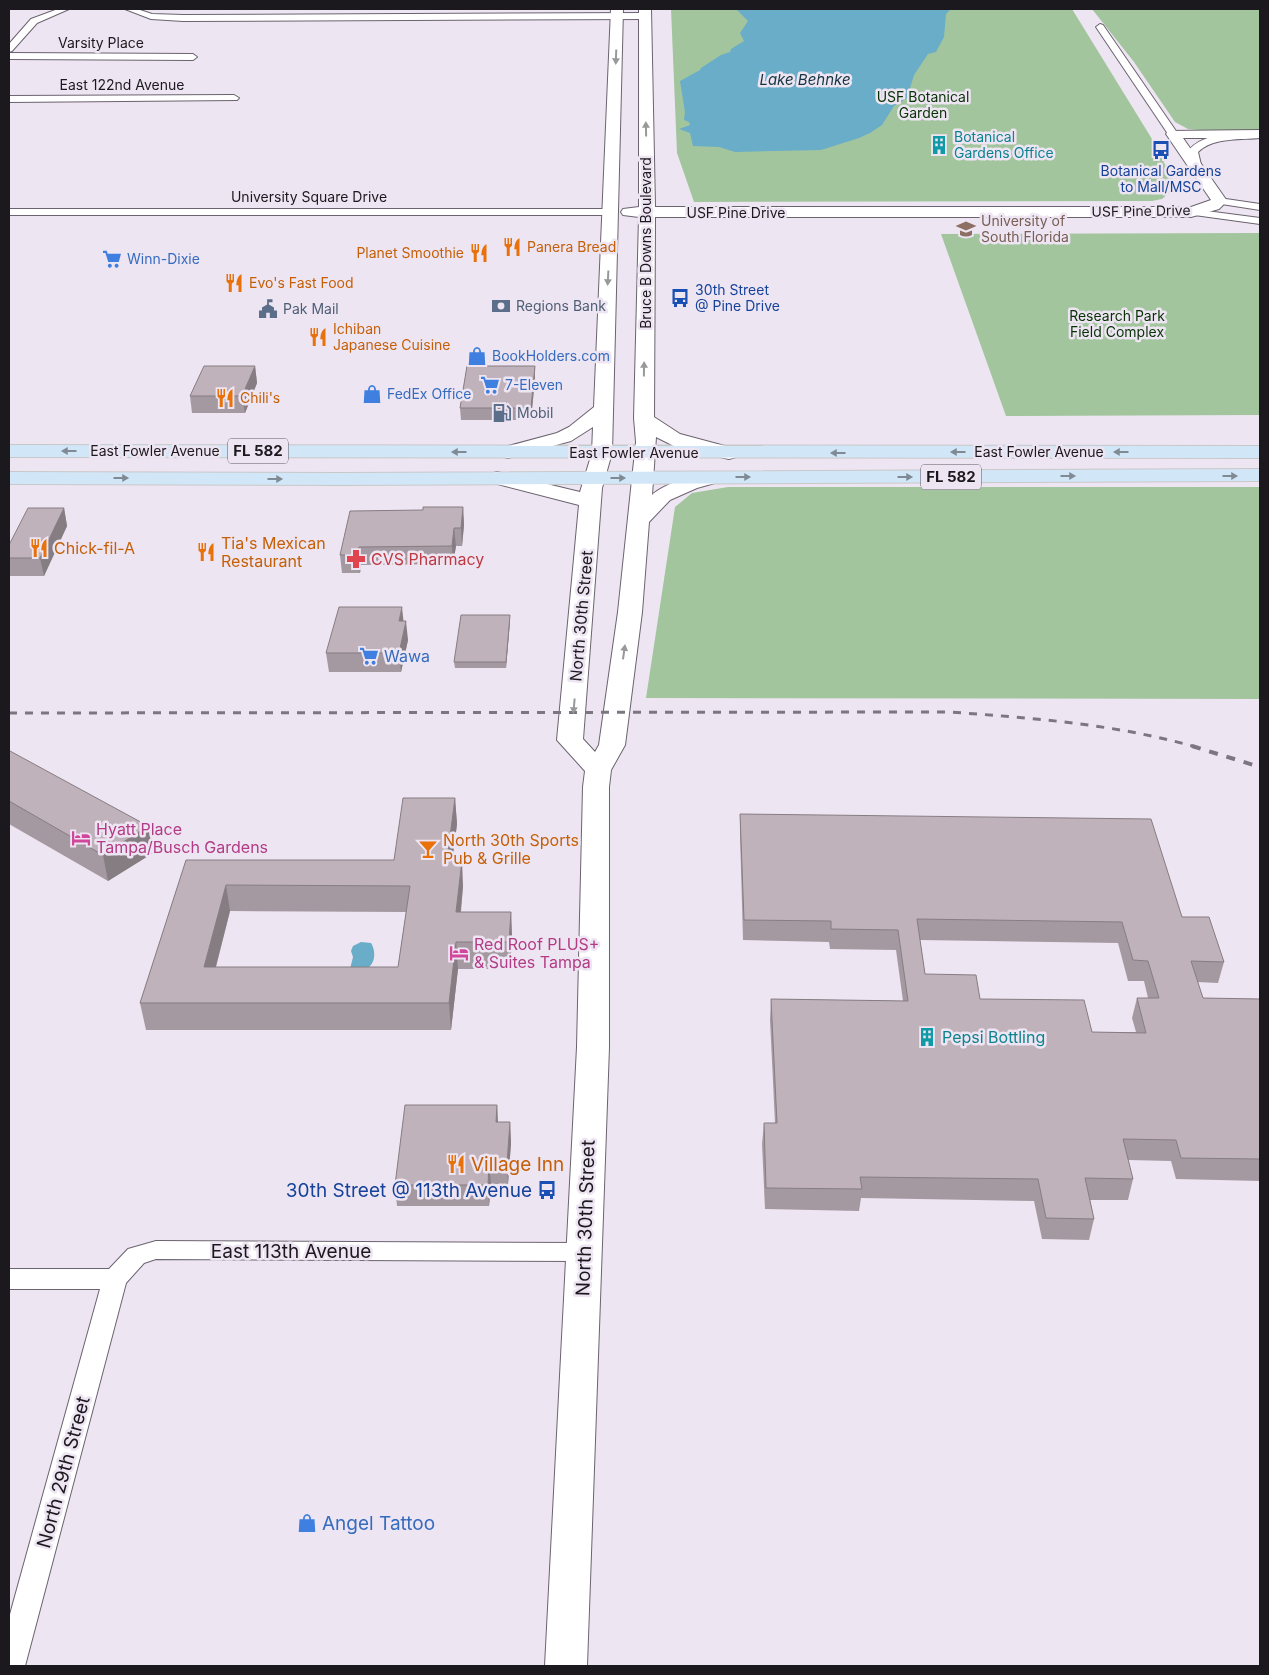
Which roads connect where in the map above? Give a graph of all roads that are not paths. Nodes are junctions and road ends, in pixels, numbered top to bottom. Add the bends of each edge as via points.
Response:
1 (65, 9) edge
2 (129, 9) edge
3 (215, 9) edge
4 (617, 15) edge
5 (645, 15) edge
6 (209, 18) junction
7 (1100, 27) dead end
8 (9, 49) edge
9 (9, 56) edge
10 (193, 57) dead end
11 (234, 98) dead end
12 (9, 99) edge
13 (1173, 134) junction
14 (1260, 134) edge
15 (1197, 168) junction
16 (1216, 203) junction
17 (1260, 207) edge
18 (9, 212) edge
19 (610, 212) junction
20 (1192, 212) junction
21 (647, 213) junction
22 (1260, 220) edge
23 (604, 410) junction
24 (644, 418) junction
25 (9, 451) edge
26 (508, 452) junction
27 (602, 452) junction
28 (645, 452) junction
29 (1260, 452) edge
30 (729, 453) junction
31 (1260, 475) edge
32 (9, 478) edge
33 (642, 478) junction
34 (715, 478) junction
35 (592, 489) junction
36 (639, 520) junction
37 (598, 770) junction
38 (584, 1252) junction
39 (9, 1279) edge
40 (115, 1279) junction
41 (10, 1666) edge
42 (566, 1666) edge

1 - 8 street via 34,21
2 - 6 street via 165,18
3 - 6 street
4 - 5 street
4 - 6 street via 321,21
4 -> 19 main road
21 -> 5 main road, Bruce B Downs Boulevard
7 - 13 street, USF Pine Drive
9 - 10 street, Varsity Place
11 - 12 street, East 122nd Avenue
13 - 14 main road
13 - 15 main road, USF Pine Drive
14 - 15 street via 1215,140 1197,146 1194,151
15 - 16 main road, USF Pine Drive
16 - 17 street
16 - 20 main road, USF Pine Drive
16 - 22 street
18 - 19 street, University Square Drive
19 - 21 main road, USF Pine Drive
19 -> 23 main road
20 - 21 main road, USF Pine Drive
20 - 22 street
24 -> 21 main road, Bruce B Downs Boulevard
23 - 26 main road via 564,437
23 - 27 main road
24 - 28 main road, Bruce B Downs Boulevard
24 - 30 main road via 655,430 671,438
26 -> 25 main road, East Fowler Avenue / FL 582
26 - 27 main road, East Fowler Avenue / FL 582
27 - 28 main road, East Fowler Avenue / FL 582
27 - 35 main road, North 30th Street
28 - 30 main road, East Fowler Avenue / FL 582
28 - 33 main road, Bruce B Downs Boulevard
29 -> 30 main road, East Fowler Avenue / FL 582
34 -> 31 main road, East Fowler Avenue / FL 582
32 -> 35 main road, East Fowler Avenue / FL 582 via 497,478
33 - 34 main road, East Fowler Avenue / FL 582
35 -> 33 main road, East Fowler Avenue / FL 582
33 - 36 main road, North 30th Street
34 - 36 main road via 690,484 663,496
35 -> 37 main road, North 30th Street via 570,740
37 -> 36 main road, North 30th Street via 612,745
37 - 38 main road, North 30th Street via 593,1048
38 - 40 street, East 113th Avenue via 156,1250 136,1256
38 - 42 main road, North 30th Street
39 - 40 street
40 - 41 street, North 29th Street

